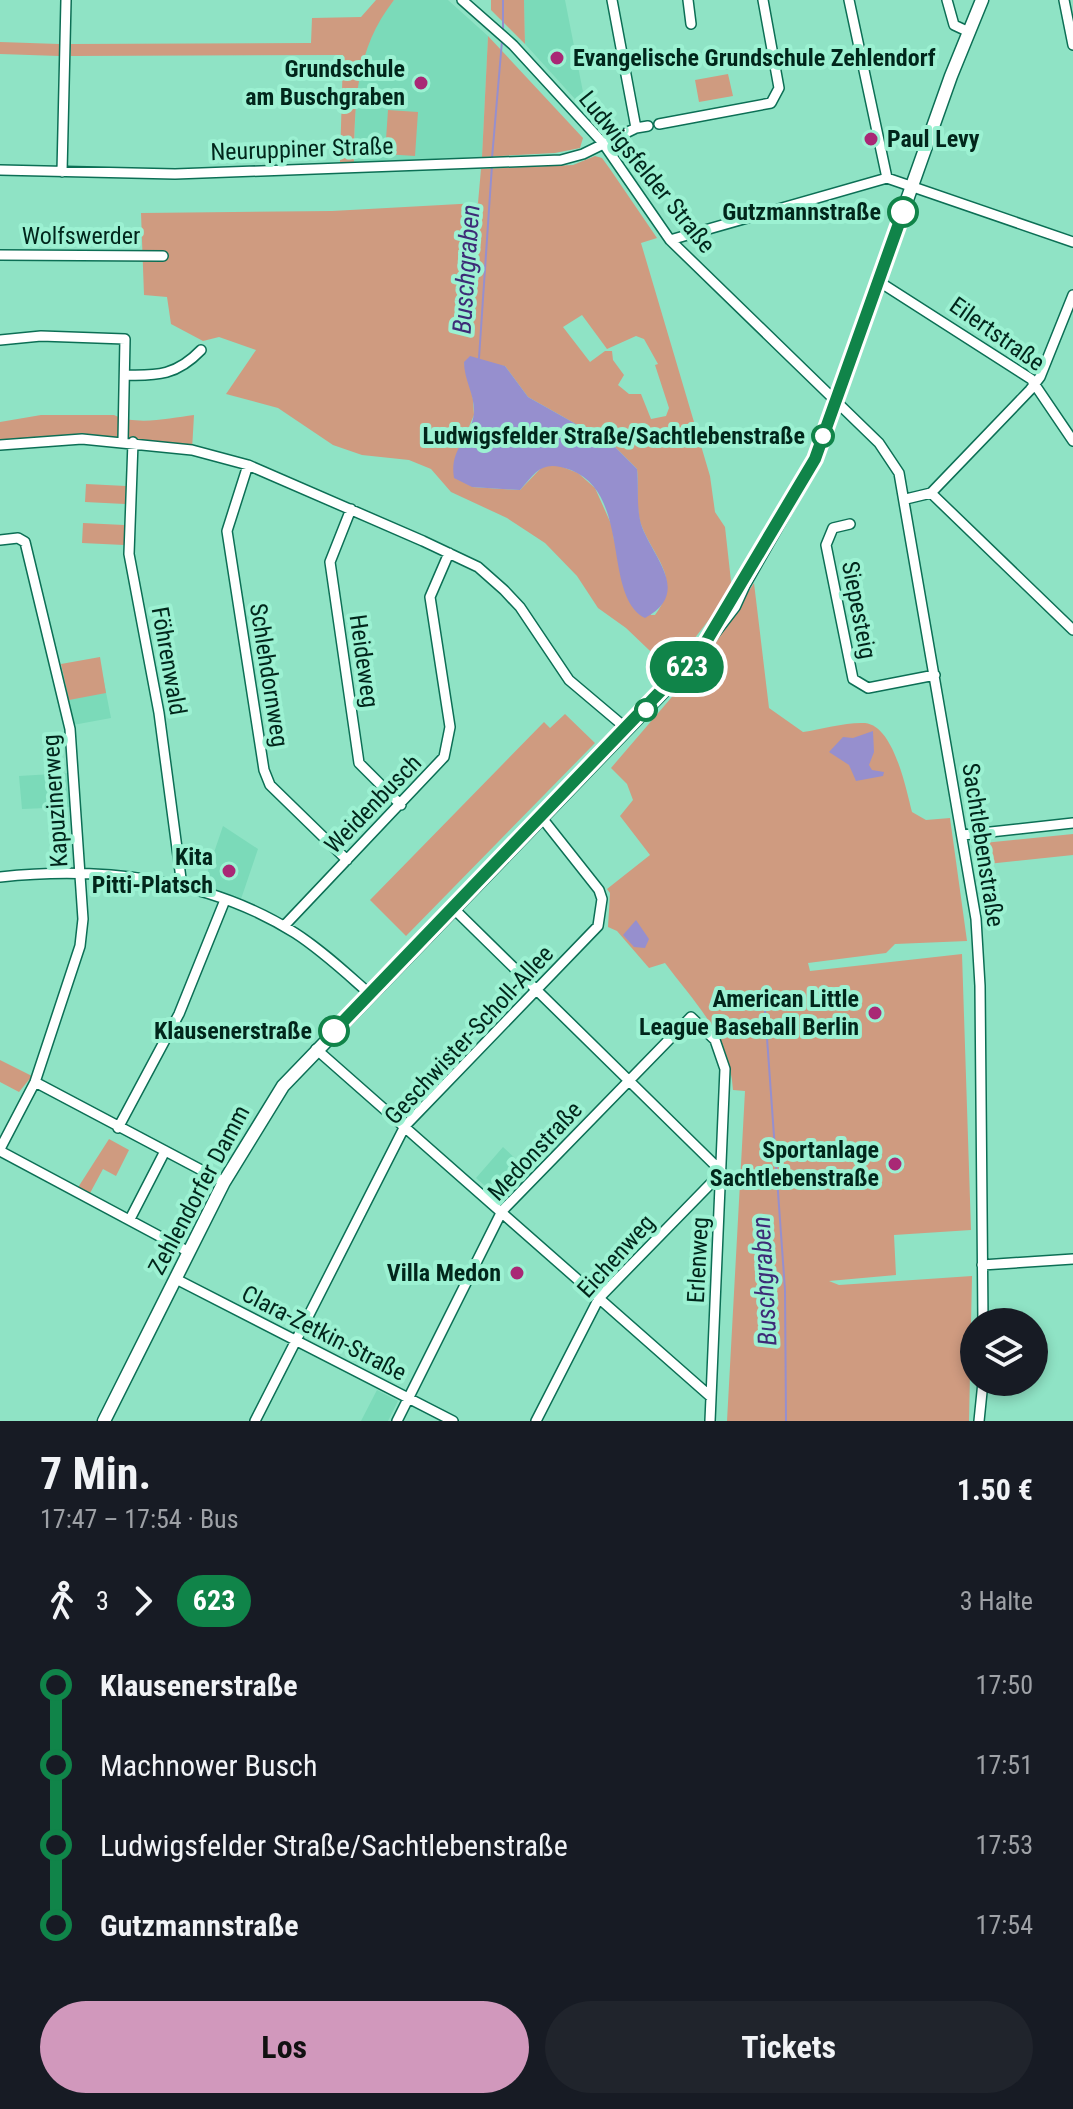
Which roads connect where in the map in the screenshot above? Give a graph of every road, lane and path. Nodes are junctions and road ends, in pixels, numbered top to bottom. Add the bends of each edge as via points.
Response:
1 (66, 0) edge
2 (462, 0) edge
3 (612, 0) edge
4 (688, 0) edge
5 (763, 0) edge
6 (849, 0) edge
7 (947, 0) edge
8 (982, 0) edge
9 (1064, 0) edge
10 (691, 24) dead end
11 (969, 32) junction
12 (1073, 45) edge
13 (659, 124) dead end
14 (648, 126) dead end
15 (636, 128) junction
16 (603, 143) junction
17 (0, 170) edge
18 (62, 172) junction
19 (887, 178) junction
20 (912, 187) junction
21 (670, 240) junction
22 (1073, 242) edge
23 (0, 255) edge
24 (163, 256) dead end
25 (878, 281) junction
26 (1073, 295) edge
27 (0, 340) edge
28 (201, 350) dead end
29 (125, 375) junction
30 (1036, 383) junction
31 (835, 404) junction
32 (128, 441) junction
33 (1073, 441) edge
34 (0, 445) edge
35 (248, 465) junction
36 (931, 493) junction
37 (906, 499) junction
38 (351, 509) junction
39 (850, 524) dead end
40 (0, 540) edge
41 (449, 553) junction
42 (1073, 630) edge
43 (935, 675) junction
44 (627, 729) junction
45 (401, 805) junction
46 (542, 818) junction
47 (1073, 823) edge
48 (963, 835) junction
49 (347, 860) junction
50 (80, 872) junction
51 (0, 877) edge
52 (182, 886) junction
53 (225, 900) junction
54 (453, 908) junction
55 (284, 926) junction
56 (536, 989) junction
57 (371, 995) junction
58 (691, 1017) joint
59 (316, 1049) junction
60 (629, 1081) junction
61 (35, 1082) junction
62 (405, 1126) junction
63 (118, 1128) junction
64 (0, 1150) edge
65 (164, 1153) junction
66 (722, 1172) junction
67 (224, 1182) junction
68 (502, 1211) junction
69 (130, 1219) junction
70 (189, 1252) junction
71 (1073, 1259) edge
72 (982, 1265) junction
73 (176, 1279) junction
74 (599, 1298) junction
75 (983, 1308) edge
76 (295, 1342) junction
77 (982, 1396) edge
78 (711, 1397) junction
79 (408, 1398) junction
80 (104, 1421) edge
81 (255, 1421) edge
82 (397, 1421) edge
83 (453, 1421) edge
84 (536, 1421) edge
85 (710, 1421) edge
86 (979, 1421) edge

1 - 18 street
2 - 16 street, Ludwigsfelder Straße via 513,45
3 - 15 street
4 - 10 street
5 - 13 street via 777,97 771,103
6 - 19 street
7 - 11 street via 954,25
8 - 11 main road, Zehlendorfer Damm
9 - 12 street
11 - 20 main road, Zehlendorfer Damm
14 - 15 street, Neuruppiner Straße
15 - 16 street, Neuruppiner Straße
16 - 18 street, Neuruppiner Straße via 568,159 175,174
16 - 21 street, Ludwigsfelder Straße
17 - 18 street, Neuruppiner Straße
19 - 20 street
19 - 21 street
20 - 22 street
20 - 25 main road, Zehlendorfer Damm
21 - 31 street, Ludwigsfelder Straße
23 - 24 street, Wolfswerder
25 - 30 street, Eilertstraße
25 - 31 main road, Zehlendorfer Damm
26 - 30 street
27 - 29 street, Föhrenwald via 125,339
28 - 29 street via 170,374
29 - 32 street, Föhrenwald
30 - 33 street, Eilertstraße
30 - 36 street
31 - 37 street, Sachtlebenstraße via 885,451 899,473
31 - 44 main road, Zehlendorfer Damm via 815,459 733,602 688,666
32 - 34 street
32 - 35 street
32 - 52 street, Föhrenwald via 129,554 159,713
35 - 38 street
35 - 49 street, Schlehdornweg via 227,531 264,770 270,785
36 - 37 street
36 - 42 street
37 - 43 street, Sachtlebenstraße
38 - 41 street
38 - 45 street, Heideweg via 330,562 359,763
39 - 43 street, Siepesteig via 833,528 826,545 853,679 868,688
40 - 50 street, Kapuzinerweg via 25,542 66,708
41 - 44 street via 478,567 504,590 569,680
41 - 45 street, Weidenbusch via 430,597 450,727 448,745 438,767
43 - 48 street, Sachtlebenstraße
44 - 46 main road, Zehlendorfer Damm
45 - 49 street, Weidenbusch
46 - 54 main road, Zehlendorfer Damm
46 - 56 street, Geschwister-Scholl-Allee via 602,899 598,926
47 - 48 street
48 - 72 street, Sachtlebenstraße via 980,986
49 - 55 street, Weidenbusch
50 - 51 street
50 - 52 street
50 - 61 street, Kapuzinerweg via 80,946
52 - 53 street
53 - 55 street
53 - 63 street via 187,997
54 - 56 street
54 - 57 main road, Zehlendorfer Damm
55 - 57 street
56 - 60 street
56 - 62 street, Geschwister-Scholl-Allee
57 - 59 main road, Zehlendorfer Damm
58 - 60 street, Medonstraße
58 - 66 street, Erlenweg via 715,1040 725,1069
59 - 62 street
59 - 67 main road, Zehlendorfer Damm via 278,1094
60 - 66 street
60 - 68 street, Medonstraße
61 - 63 street
61 - 64 street, Kapuzinerweg
62 - 68 street
62 - 76 street, Geschwister-Scholl-Allee
63 - 65 street
64 - 69 street
65 - 67 street
65 - 69 street
66 - 74 street, Eichenweg
66 - 78 street, Erlenweg
67 - 70 main road, Zehlendorfer Damm
68 - 74 street
68 - 79 street, Medonstraße
69 - 70 street
70 - 73 main road, Zehlendorfer Damm
71 - 72 street
72 - 75 street, Sachtlebenstraße
73 - 76 street, Clara-Zetkin-Straße
73 - 80 main road, Zehlendorfer Damm
74 - 78 street
74 - 84 street, Eichenweg
76 - 79 street, Clara-Zetkin-Straße
76 - 81 street, Geschwister-Scholl-Allee
77 - 86 street
78 - 85 street, Erlenweg
79 - 82 street, Medonstraße
79 - 83 street, Clara-Zetkin-Straße

